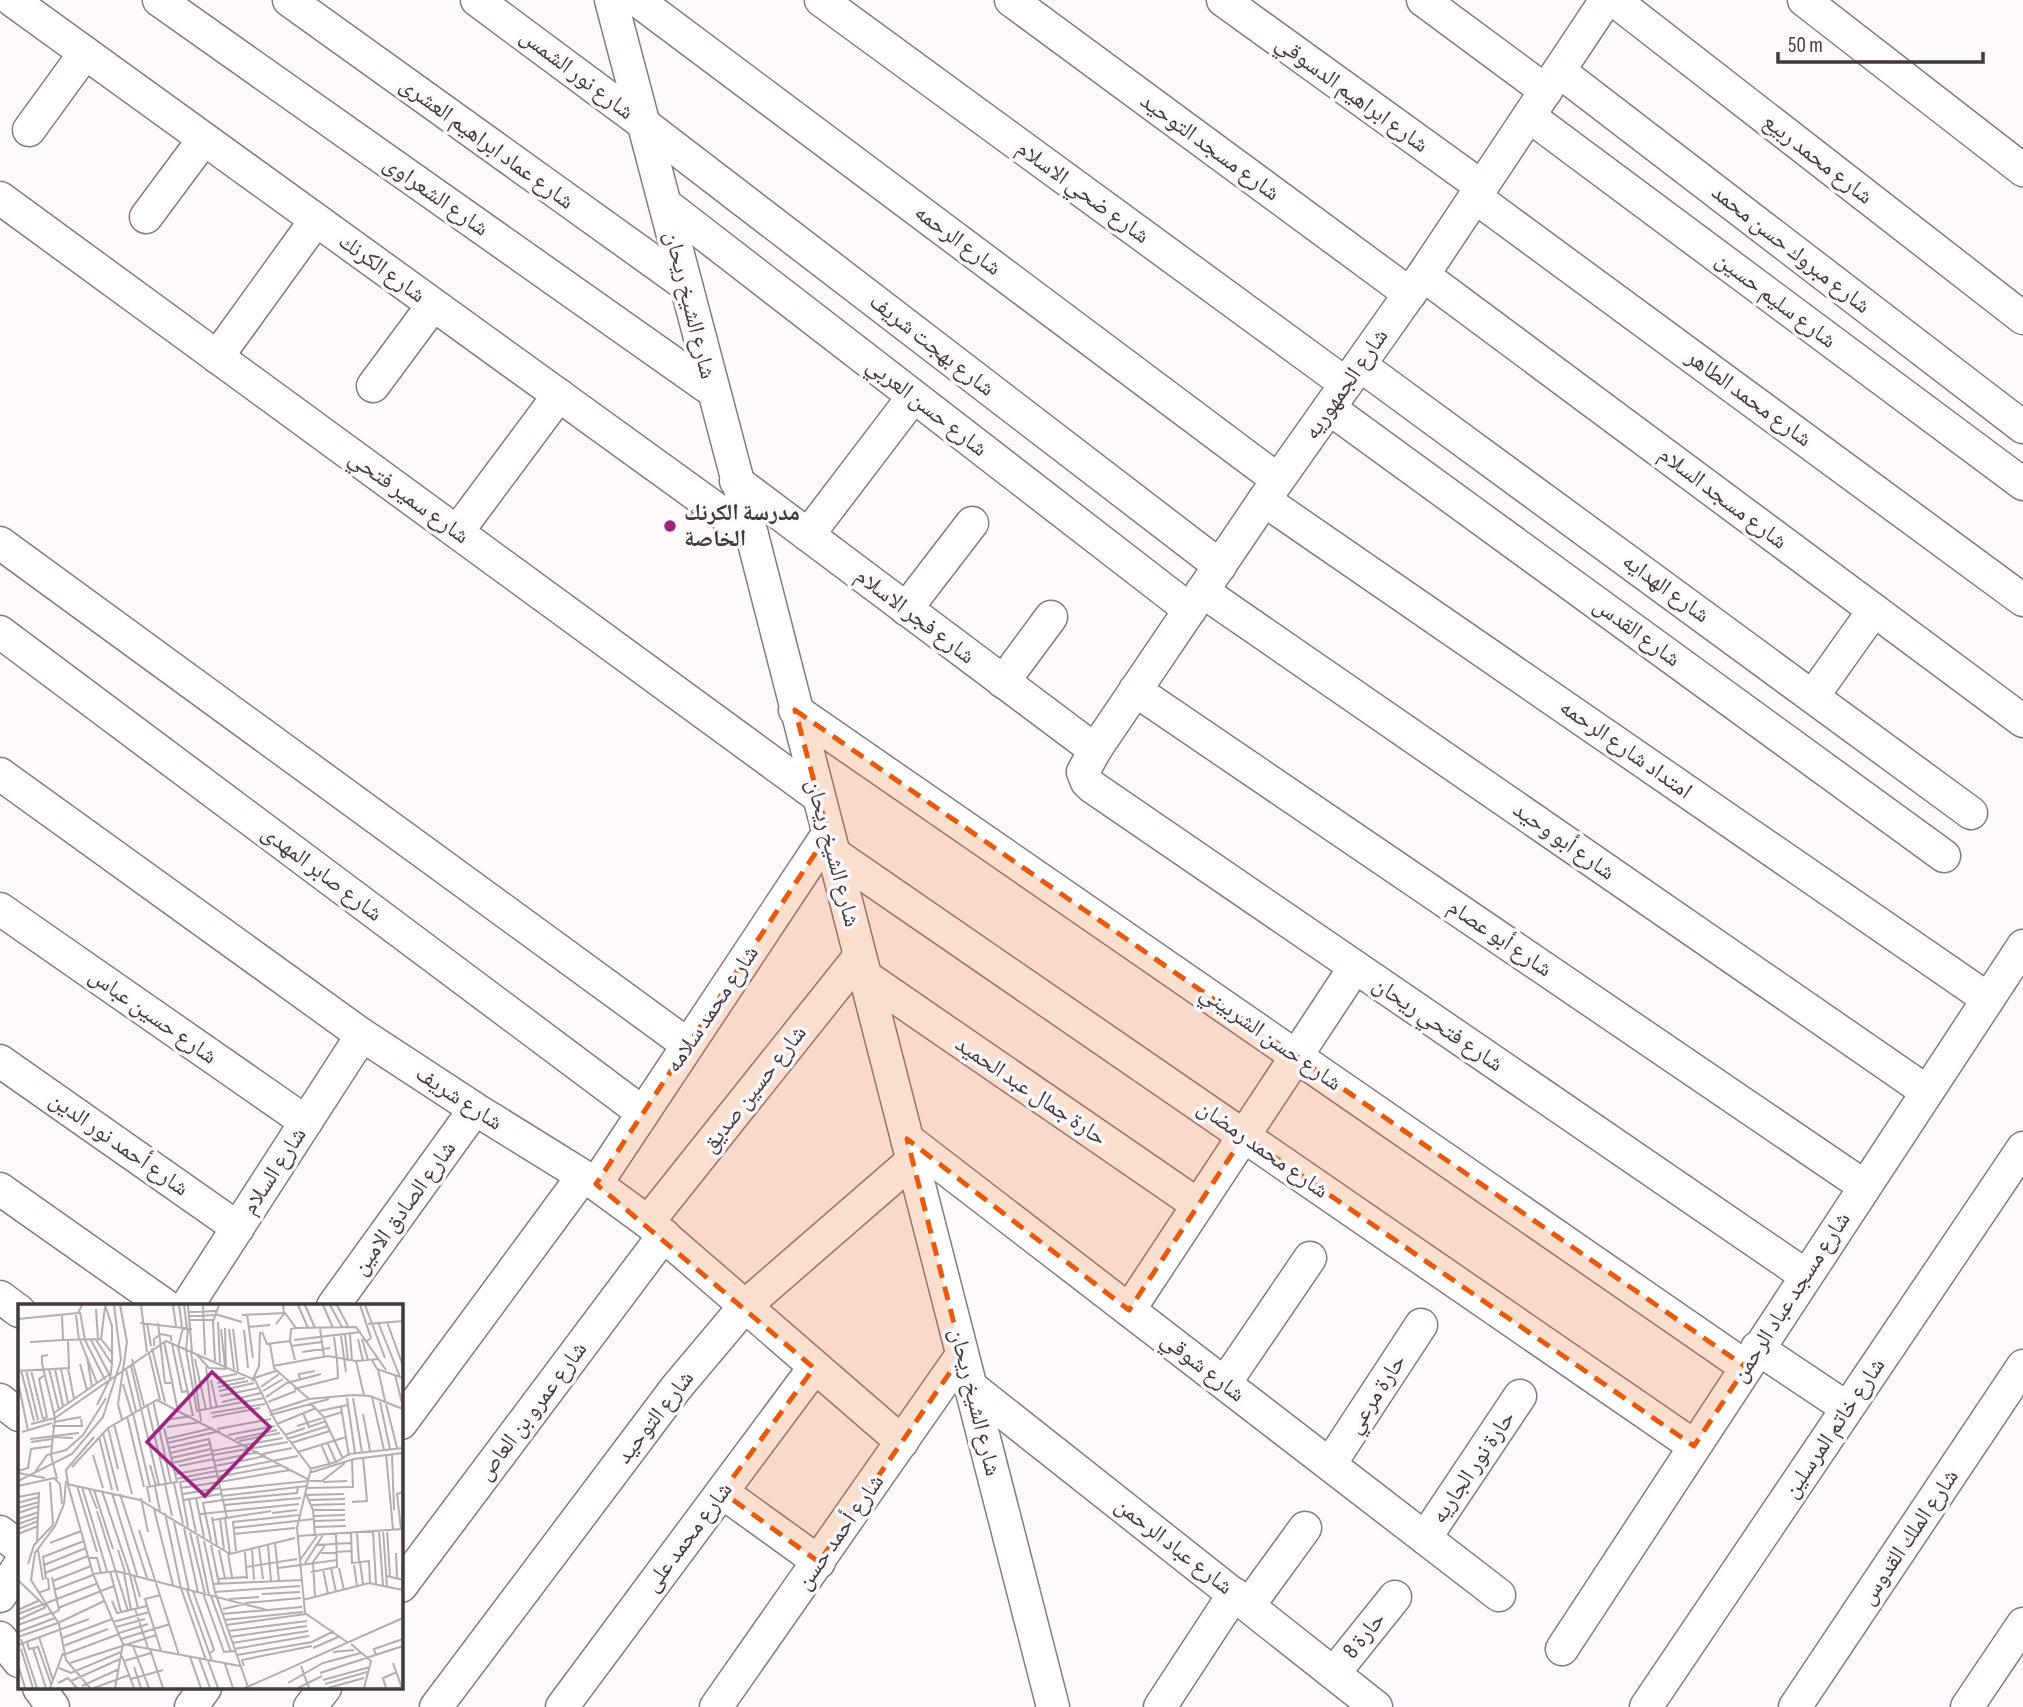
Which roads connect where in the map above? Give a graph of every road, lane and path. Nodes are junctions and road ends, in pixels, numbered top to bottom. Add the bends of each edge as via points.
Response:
1 (12, 0) edge
2 (159, 0) edge
3 (289, 0) edge
4 (477, 0) edge
5 (611, 0) edge
6 (637, 0) edge
7 (821, 0) edge
8 (1011, 0) edge
9 (1223, 0) edge
10 (1423, 0) edge
11 (1804, 0) edge
12 (1604, 1) edge
13 (85, 53) junction
14 (1545, 93) junction
15 (644, 124) junction
16 (29, 130) dead end
17 (204, 139) junction
18 (2023, 170) edge
19 (1478, 192) junction
20 (0, 198) edge
21 (665, 204) junction
22 (146, 217) dead end
23 (316, 220) junction
24 (687, 285) junction
25 (1416, 285) junction
26 (433, 304) junction
27 (2023, 318) edge
28 (217, 357) junction
29 (373, 386) dead end
30 (1345, 386) junction
31 (713, 391) junction
32 (559, 395) junction
33 (913, 397) junction
34 (2023, 427) edge
35 (736, 481) junction
36 (2023, 484) edge
37 (1271, 490) junction
38 (972, 523) dead end
39 (457, 532) junction
40 (752, 535) junction
41 (808, 535) junction
42 (0, 543) edge
43 (1204, 589) junction
44 (2023, 600) edge
45 (906, 609) junction
46 (1874, 610) junction
47 (1051, 617) dead end
48 (0, 632) edge
49 (1003, 682) junction
50 (1135, 690) junction
51 (1813, 696) junction
52 (795, 710) junction
53 (2023, 721) edge
54 (1090, 758) junction
55 (0, 774) edge
56 (818, 796) junction
57 (1971, 813) dead end
58 (830, 843) junction
59 (1944, 856) dead end
60 (0, 909) edge
61 (2023, 946) edge
62 (862, 966) junction
63 (1355, 967) junction
64 (1989, 999) junction
65 (362, 1035) junction
66 (688, 1045) junction
67 (1296, 1056) junction
68 (0, 1061) edge
69 (1926, 1091) junction
70 (475, 1109) junction
71 (643, 1113) junction
72 (306, 1122) junction
73 (1244, 1136) junction
74 (2023, 1148) edge
75 (910, 1150) junction
76 (590, 1180) junction
77 (1864, 1186) junction
78 (0, 1189) edge
79 (1198, 1205) junction
80 (238, 1228) junction
81 (656, 1229) junction
82 (1310, 1258) dead end
83 (1805, 1275) junction
84 (0, 1297) edge
85 (163, 1304) edge
86 (188, 1304) edge
87 (333, 1304) edge
88 (745, 1306) junction
89 (18, 1310) edge
90 (1129, 1310) junction
91 (1421, 1325) dead end
92 (962, 1355) junction
93 (1751, 1357) junction
94 (2023, 1366) edge
95 (814, 1368) junction
96 (1224, 1383) junction
97 (970, 1386) junction
98 (1520, 1396) dead end
99 (0, 1400) edge
100 (1847, 1408) junction
101 (18, 1414) edge
102 (402, 1422) edge
103 (902, 1442) junction
104 (1694, 1446) junction
105 (1330, 1464) junction
106 (722, 1492) junction
107 (1305, 1528) dead end
108 (0, 1532) edge
109 (1425, 1538) junction
110 (18, 1546) edge
111 (819, 1563) junction
112 (18, 1568) edge
113 (402, 1585) edge
114 (1499, 1595) dead end
115 (0, 1596) edge
116 (1395, 1597) dead end
117 (1241, 1600) junction
118 (2023, 1624) edge
119 (0, 1638) edge
120 (1562, 1649) dead end
121 (18, 1660) edge
122 (1334, 1673) junction
123 (40, 1690) edge
124 (204, 1690) edge
125 (323, 1690) edge
126 (53, 1707) edge
127 (191, 1707) edge
128 (310, 1707) edge
129 (436, 1707) edge
130 (562, 1707) edge
131 (716, 1707) edge
132 (1053, 1707) edge
133 (1160, 1707) edge
134 (1376, 1707) edge
135 (1646, 1707) edge
136 (1795, 1707) edge
137 (1967, 1707) edge

1 - 13 street, شارع الكرنك
2 - 31 street, شارع الشعراوى
3 - 24 street, شارع عماد ابراهيم العشرى
4 - 15 street, شارع نور الشمس
5 - 15 street, شارع الشيخ ريحان
6 - 37 street, شارع الرحمه
7 - 30 street, شارع ضحي الاسلام
8 - 25 street, شارع مسجد التوحيد
9 - 19 street, شارع ابراهيم الدسوقي
10 - 14 street
11 - 18 street
12 - 14 street, شارع الجمهوريه
12 - 27 street, شارع محمد ربيع
13 - 16 street
13 - 17 street, شارع الكرنك
14 - 19 street, شارع الجمهوريه
14 - 34 street, شارع مبروك حسن محمد
14 - 36 street, شارع سليم حسين
15 - 21 street, شارع الشيخ ريحان
15 - 43 street, شارع بهجت شريف
17 - 22 street
17 - 23 street, شارع الكرنك
19 - 25 street, شارع الجمهوريه
19 - 44 street, شارع محمد الطاهر
20 - 28 street, شارع سمير فتحي
21 - 24 street, شارع الشيخ ريحان
21 - 33 street, شارع حسن العربي
23 - 26 street, شارع الكرنك
23 - 28 street
24 - 31 street, شارع الشيخ ريحان
25 - 30 street, شارع الجمهوريه
25 - 46 street, شارع مسجد السلام
26 - 29 street
26 - 32 street, شارع الكرنك
28 - 39 street, شارع سمير فتحي
30 - 37 street, شارع الجمهوريه
30 - 51 street, شارع الهدايه
30 - 59 street, شارع القدس
31 - 35 street, شارع الشيخ ريحان
32 - 39 street
32 - 40 street, شارع الكرنك
33 - 41 street
33 - 43 street, شارع حسن العربي
35 - 40 street, شارع الشيخ ريحان
35 - 41 street, شارع فجر الاسلام
37 - 43 street, شارع الجمهوريه
37 - 64 street, امتداد شارع الرحمه
38 - 45 street
39 - 56 street, شارع سمير فتحي
40 - 52 street, شارع الشيخ ريحان
41 - 45 street, شارع فجر الاسلام
42 - 66 street
43 - 50 street, شارع الجمهوريه
43 - 69 street, شارع أبو وحيد
45 - 49 street, شارع فجر الاسلام
46 - 51 street
46 - 53 street, شارع مسجد السلام
47 - 49 street
48 - 71 street, شارع صابر المهدى
49 - 54 street, شارع فجر الاسلام
50 - 54 street, شارع الجمهوريه
50 - 77 street, شارع أبو عصام
51 - 57 street, شارع الهدايه
52 - 56 street, شارع الشيخ ريحان
52 - 67 street, شارع حسن الشربيني
54 - 63 street, شارع فتحي ريحان via 1084,778 1091,786
55 - 65 street, شارع شريف
56 - 58 street, شارع الشيخ ريحان
58 - 62 street, شارع الشيخ ريحان
58 - 66 street, شارع محمد سلامه
58 - 73 street, شارع محمد رمضان
60 - 72 street, شارع حسين عباس
61 - 64 street, شارع مسجد عباد الرحمن
62 - 75 street, شارع الشيخ ريحان
62 - 79 street, حارة جمال عبد الحميد
62 - 81 street, شارع حسين صديق
63 - 67 street
63 - 83 street, شارع فتحي ريحان
64 - 69 street, شارع مسجد عباد الرحمن
65 - 70 street, شارع شريف
65 - 72 street, شارع السلام
66 - 71 street, شارع محمد سلامه
67 - 73 street
67 - 93 street, شارع حسن الشربيني
68 - 80 street, شارع أحمد نور الدين
69 - 77 street, شارع مسجد عباد الرحمن
70 - 76 street, شارع شريف
70 - 87 street, شارع الصادق الامين
71 - 76 street, شارع محمد سلامه
72 - 80 street, شارع السلام
73 - 79 street
73 - 104 street, شارع محمد رمضان
74 - 100 street, شارع خاتم المرسلين
75 - 88 street, شارع التوحيد
75 - 90 street, شارع شوقي
75 - 92 street, شارع الشيخ ريحان
76 - 81 street, شارع شريف
76 - 102 street, شارع محمد سلامه
77 - 83 street, شارع مسجد عباد الرحمن
78 - 85 street
79 - 90 street
80 - 86 street, شارع السلام
81 - 88 street, شارع شريف
81 - 113 street, شارع عمرو بن العاص
82 - 96 street
83 - 93 street, شارع مسجد عباد الرحمن
84 - 89 street
88 - 95 street, شارع شريف
88 - 129 street, شارع التوحيد via 676,1388
90 - 96 street, شارع شوقي
91 - 105 street, حارة مرعي
92 - 97 street, شارع الشيخ ريحان
92 - 103 street, شارع أحمد حسن
93 - 100 street, شارع حسن الشربيني
93 - 104 street, شارع مسجد عباد الرحمن
94 - 136 street, شارع الملك القدوس
95 - 103 street, شارع شريف
95 - 106 street, شارع محمد على
96 - 105 street, شارع شوقي
97 - 117 street, شارع عباد الرحمن
97 - 132 street, شارع الشيخ ريحان
98 - 109 street, حارة نور الجاريه
99 - 101 street
100 - 135 street, شارع خاتم المرسلين
103 - 111 street, شارع أحمد حسن
104 - 120 street, شارع مسجد عباد الرحمن
105 - 109 street, شارع شوقي
106 - 111 street
106 - 130 street, شارع محمد على
107 - 117 street
108 - 110 street
109 - 114 street, شارع شوقي
111 - 131 street, شارع أحمد حسن
112 - 115 street
116 - 122 street, حارة 8
117 - 122 street, شارع عباد الرحمن
117 - 133 street
118 - 137 street
119 - 121 street
122 - 134 street, شارع عباد الرحمن
123 - 126 street
124 - 127 street
125 - 128 street

